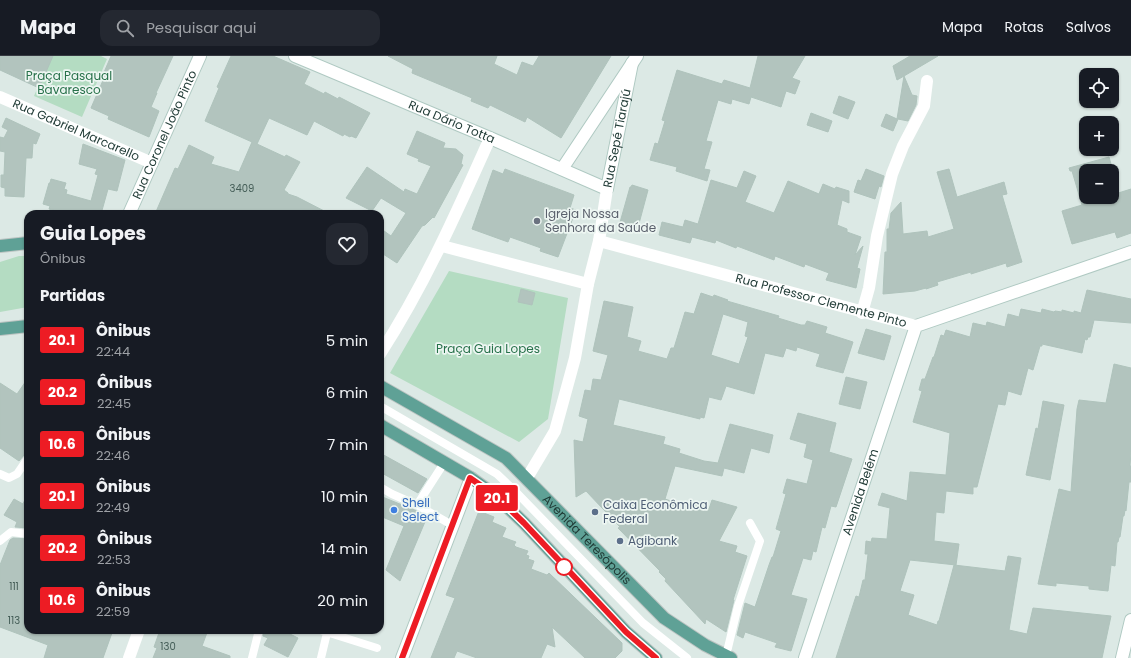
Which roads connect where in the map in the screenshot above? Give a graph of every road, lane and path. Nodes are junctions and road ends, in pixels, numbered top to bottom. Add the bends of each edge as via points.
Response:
1 (200, 56) edge
2 (295, 56) edge
3 (634, 60) edge
4 (927, 81) dead end
5 (0, 97) edge
6 (490, 138) junction
7 (152, 163) junction
8 (562, 169) junction
9 (607, 189) junction
10 (130, 210) edge
11 (598, 241) junction
12 (24, 243) edge
13 (0, 246) edge
14 (442, 246) junction
15 (1131, 252) edge
16 (588, 284) junction
17 (862, 313) junction
18 (24, 326) edge
19 (916, 326) junction
20 (0, 329) edge
21 (384, 348) edge
22 (384, 388) edge
23 (384, 408) edge
24 (384, 427) edge
25 (444, 463) junction
26 (24, 464) edge
27 (0, 474) edge
28 (470, 478) junction
29 (527, 478) junction
30 (384, 489) edge
31 (417, 505) junction
32 (750, 523) dead end
33 (452, 525) junction
34 (24, 534) edge
35 (0, 541) edge
36 (1131, 620) edge
37 (137, 634) edge
38 (258, 634) edge
39 (324, 634) edge
40 (333, 634) edge
41 (377, 648) dead end
42 (729, 657) edge
43 (129, 658) edge
44 (252, 658) edge
45 (321, 658) edge
46 (402, 658) edge
47 (656, 658) edge
48 (687, 658) edge
49 (805, 658) edge
50 (1122, 658) edge

1 - 7 street, Rua Coronel João Pinto
2 - 6 street, Rua Dário Totta
3 - 8 street, Rua Sepé Tiarajú
3 - 9 street, Rua Sepé Tiarajú
4 - 17 street via 924,106 892,174
5 - 7 street, Rua Gabriel Marcarello
6 - 8 street, Rua Dário Totta
6 - 14 street
7 - 10 street, Rua Coronel João Pinto
8 - 9 street, Rua Dário Totta
9 - 11 street, Rua Sepé Tiarajú
11 - 16 street, Rua Sepé Tiarajú
11 - 17 street, Rua Professor Clemente Pinto
12 - 13 main road
14 - 16 street
14 - 21 street
15 - 19 street, Rua Professor Clemente Pinto
16 - 29 street via 575,358 555,431
17 - 19 street, Rua Professor Clemente Pinto
18 - 20 main road
19 - 49 street, Avenida Belém
22 - 29 main road, Avenida Teresópolis via 506,458
23 - 48 lane via 496,474 643,623
24 - 25 main road
25 - 28 main road
25 - 31 lane
26 - 27 lane via 17,474 9,478
28 - 33 street
28 - 47 main road via 496,496 524,523 626,632
29 - 42 main road, Avenida Teresópolis via 664,618 705,645
30 - 31 lane
31 - 33 lane
32 - 42 lane via 760,541 738,606
33 - 46 street
34 - 35 lane via 12,532
36 - 50 street
37 - 43 street
38 - 44 lane
39 - 45 lane
40 - 41 lane

